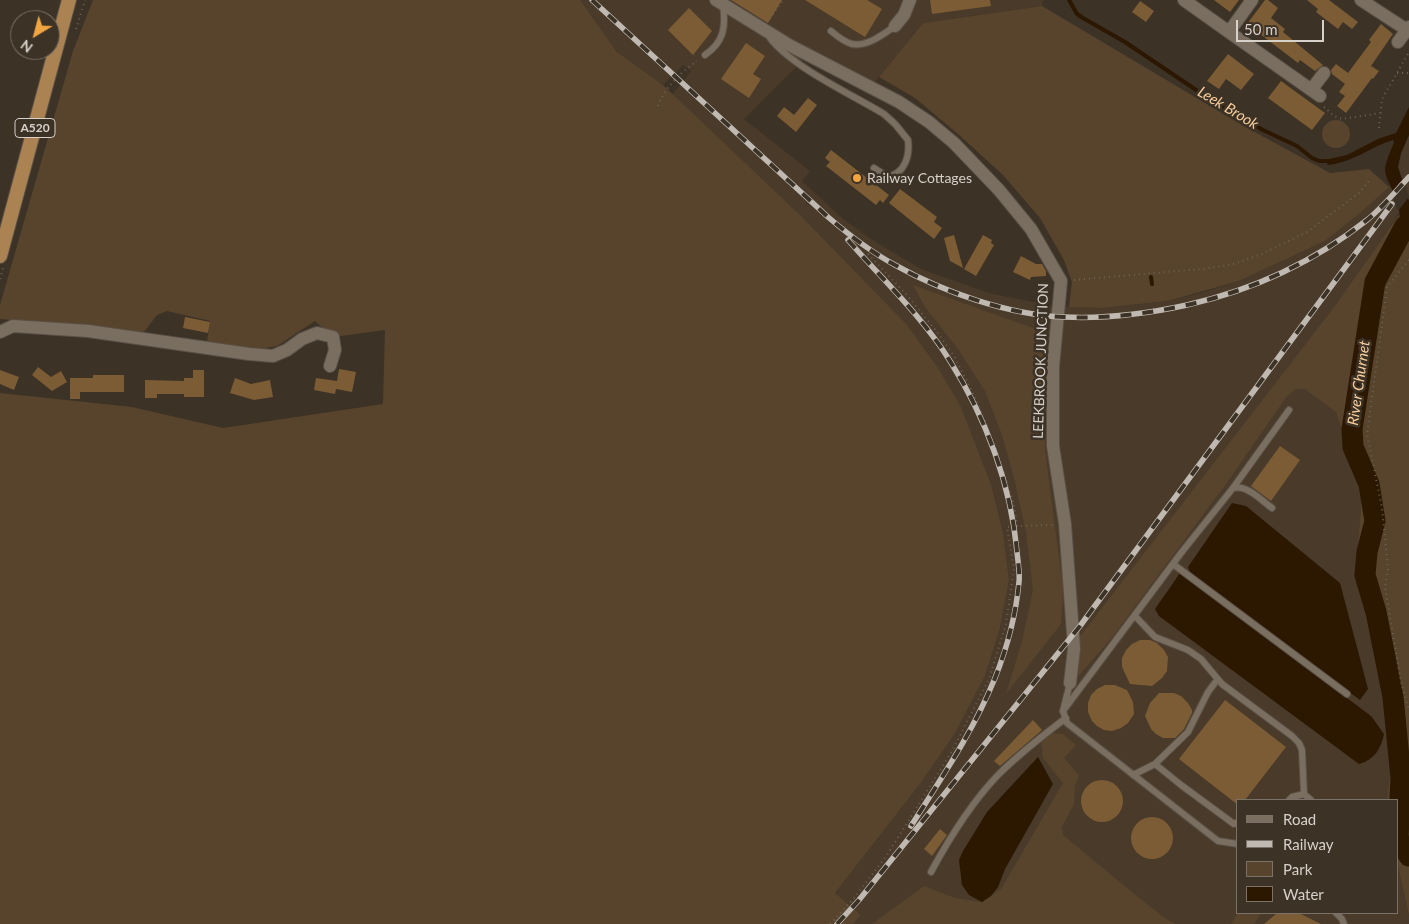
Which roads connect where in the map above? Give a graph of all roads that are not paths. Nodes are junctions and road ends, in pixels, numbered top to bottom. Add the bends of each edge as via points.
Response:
1 (69, 0) edge
2 (910, 0) edge
3 (1184, 0) edge
4 (1252, 0) edge
5 (1361, 0) edge
6 (720, 2) edge
7 (895, 26) joint
8 (1408, 28) edge
9 (764, 30) junction
10 (831, 32) dead end
11 (1229, 32) junction
12 (1398, 42) dead end
13 (705, 55) road end
14 (1324, 72) dead end
15 (874, 168) dead end
16 (0, 256) edge
17 (0, 332) edge
18 (330, 366) dead end
19 (1289, 410) dead end
20 (1234, 488) junction
21 (1272, 508) dead end
22 (1173, 564) junction
23 (1135, 616) junction
24 (1217, 680) junction
25 (1070, 683) joint
26 (1347, 694) dead end
27 (1063, 711) junction
28 (1066, 718) junction
29 (1156, 764) junction
30 (1133, 775) junction
31 (1304, 794) junction
32 (1290, 799) edge
33 (1310, 799) edge
34 (1236, 823) edge
35 (1236, 844) edge
36 (931, 872) dead end

1 - 16 highway, A520
2 - 7 street
3 - 11 street
4 - 11 street
5 - 8 street
6 - 9 street, LEEKBROOK JUNCTION
6 - 13 lane via 725,18 723,37
7 - 10 lane via 860,44 852,44
8 - 12 street
9 - 15 lane via 795,60 884,114 902,132 908,140 907,158 902,169 888,177
9 - 25 street, LEEKBROOK JUNCTION via 899,102 954,143 1031,229 1061,281 1053,367 1053,446 1065,524 1074,649
11 - 14 street via 1316,93
17 - 18 street via 13,326 88,331 273,356 317,333 333,337 335,350
19 - 20 lane
20 - 21 lane via 1245,489
20 - 22 lane
22 - 23 lane
22 - 26 lane
23 - 24 lane via 1155,637 1183,647 1201,660
23 - 27 lane
24 - 29 lane via 1188,732
24 - 31 lane via 1299,743
25 - 27 lane
27 - 28 lane
28 - 30 lane via 1067,723
28 - 36 lane via 998,775 957,826
29 - 30 lane
29 - 34 lane via 1181,786
30 - 35 lane via 1218,841
31 - 32 lane
31 - 33 lane

